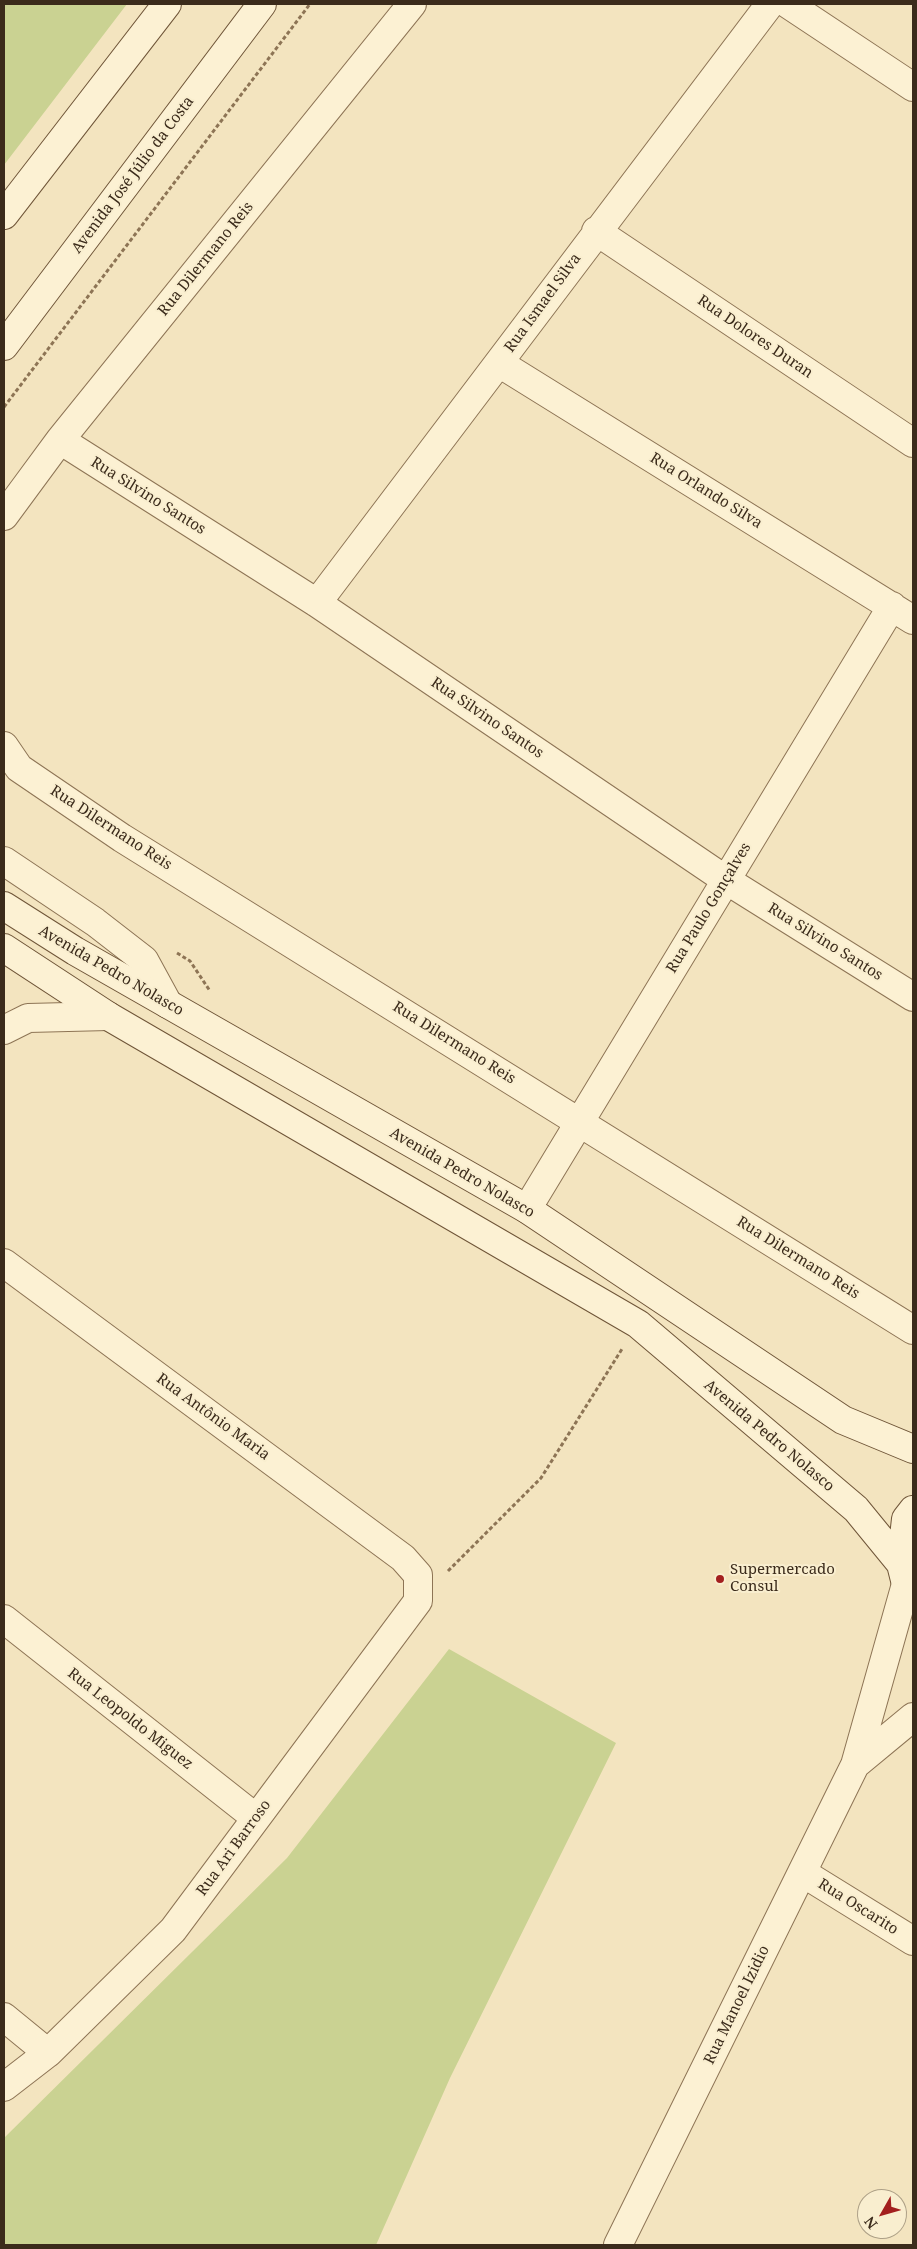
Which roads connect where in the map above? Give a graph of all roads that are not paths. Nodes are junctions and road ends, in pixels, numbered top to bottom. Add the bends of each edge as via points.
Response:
1 (167, 4) edge
2 (262, 4) edge
3 (412, 4) edge
4 (770, 4) edge
5 (788, 4) edge
6 (913, 87) edge
7 (4, 215) edge
8 (596, 232) junction
9 (4, 346) edge
10 (499, 363) junction
11 (60, 440) junction
12 (913, 443) edge
13 (4, 516) edge
14 (317, 603) junction
15 (903, 613) edge
16 (4, 746) edge
17 (4, 861) edge
18 (726, 880) junction
19 (4, 906) edge
20 (4, 948) edge
21 (913, 997) edge
22 (168, 1004) junction
23 (108, 1016) junction
24 (4, 1030) edge
25 (580, 1121) junction
26 (527, 1209) junction
27 (4, 1263) edge
28 (913, 1330) edge
29 (913, 1449) edge
30 (913, 1510) edge
31 (907, 1581) edge
32 (418, 1588) joint
33 (4, 1619) edge
34 (913, 1717) edge
35 (855, 1764) junction
36 (256, 1818) junction
37 (802, 1873) junction
38 (913, 1941) edge
39 (4, 2016) edge
40 (48, 2053) junction
41 (4, 2087) edge
42 (618, 2245) edge

1 - 7 street
2 - 9 street, Avenida José Júlio da Costa
3 - 11 street, Rua Dilermano Reis
4 - 8 street, Rua Ismael Silva
5 - 6 street
8 - 10 street, Rua Ismael Silva
8 - 12 street, Rua Dolores Duran
10 - 14 street, Rua Ismael Silva
10 - 15 street, Rua Orlando Silva
11 - 13 street, Rua Dilermano Reis
11 - 14 street, Rua Silvino Santos
14 - 18 street, Rua Silvino Santos
15 - 18 street, Rua Paulo Gonçalves
16 - 25 street, Rua Dilermano Reis via 19,768 122,838
17 - 22 street via 95,922 144,960
18 - 21 street, Rua Silvino Santos
18 - 25 street, Rua Paulo Gonçalves
19 - 22 street, Avenida Pedro Nolasco via 75,952
20 - 23 street, Avenida Pedro Nolasco
22 - 26 street, Avenida Pedro Nolasco
23 - 24 street via 28,1018
23 - 31 street, Avenida Pedro Nolasco via 638,1324 856,1509
25 - 26 street, Rua Paulo Gonçalves
25 - 28 street, Rua Dilermano Reis
26 - 29 street, Avenida Pedro Nolasco via 843,1420
27 - 32 street, Rua Antônio Maria via 403,1558
30 - 31 street via 906,1519
31 - 35 street
32 - 36 street, Rua Ari Barroso
33 - 36 street, Rua Leopoldo Miguez
34 - 35 street
35 - 37 street, Rua Manoel Izidio
36 - 40 street, Rua Ari Barroso via 173,1930
37 - 38 street, Rua Oscarito
37 - 42 street, Rua Manoel Izidio
39 - 40 street
40 - 41 street, Rua Ari Barroso

